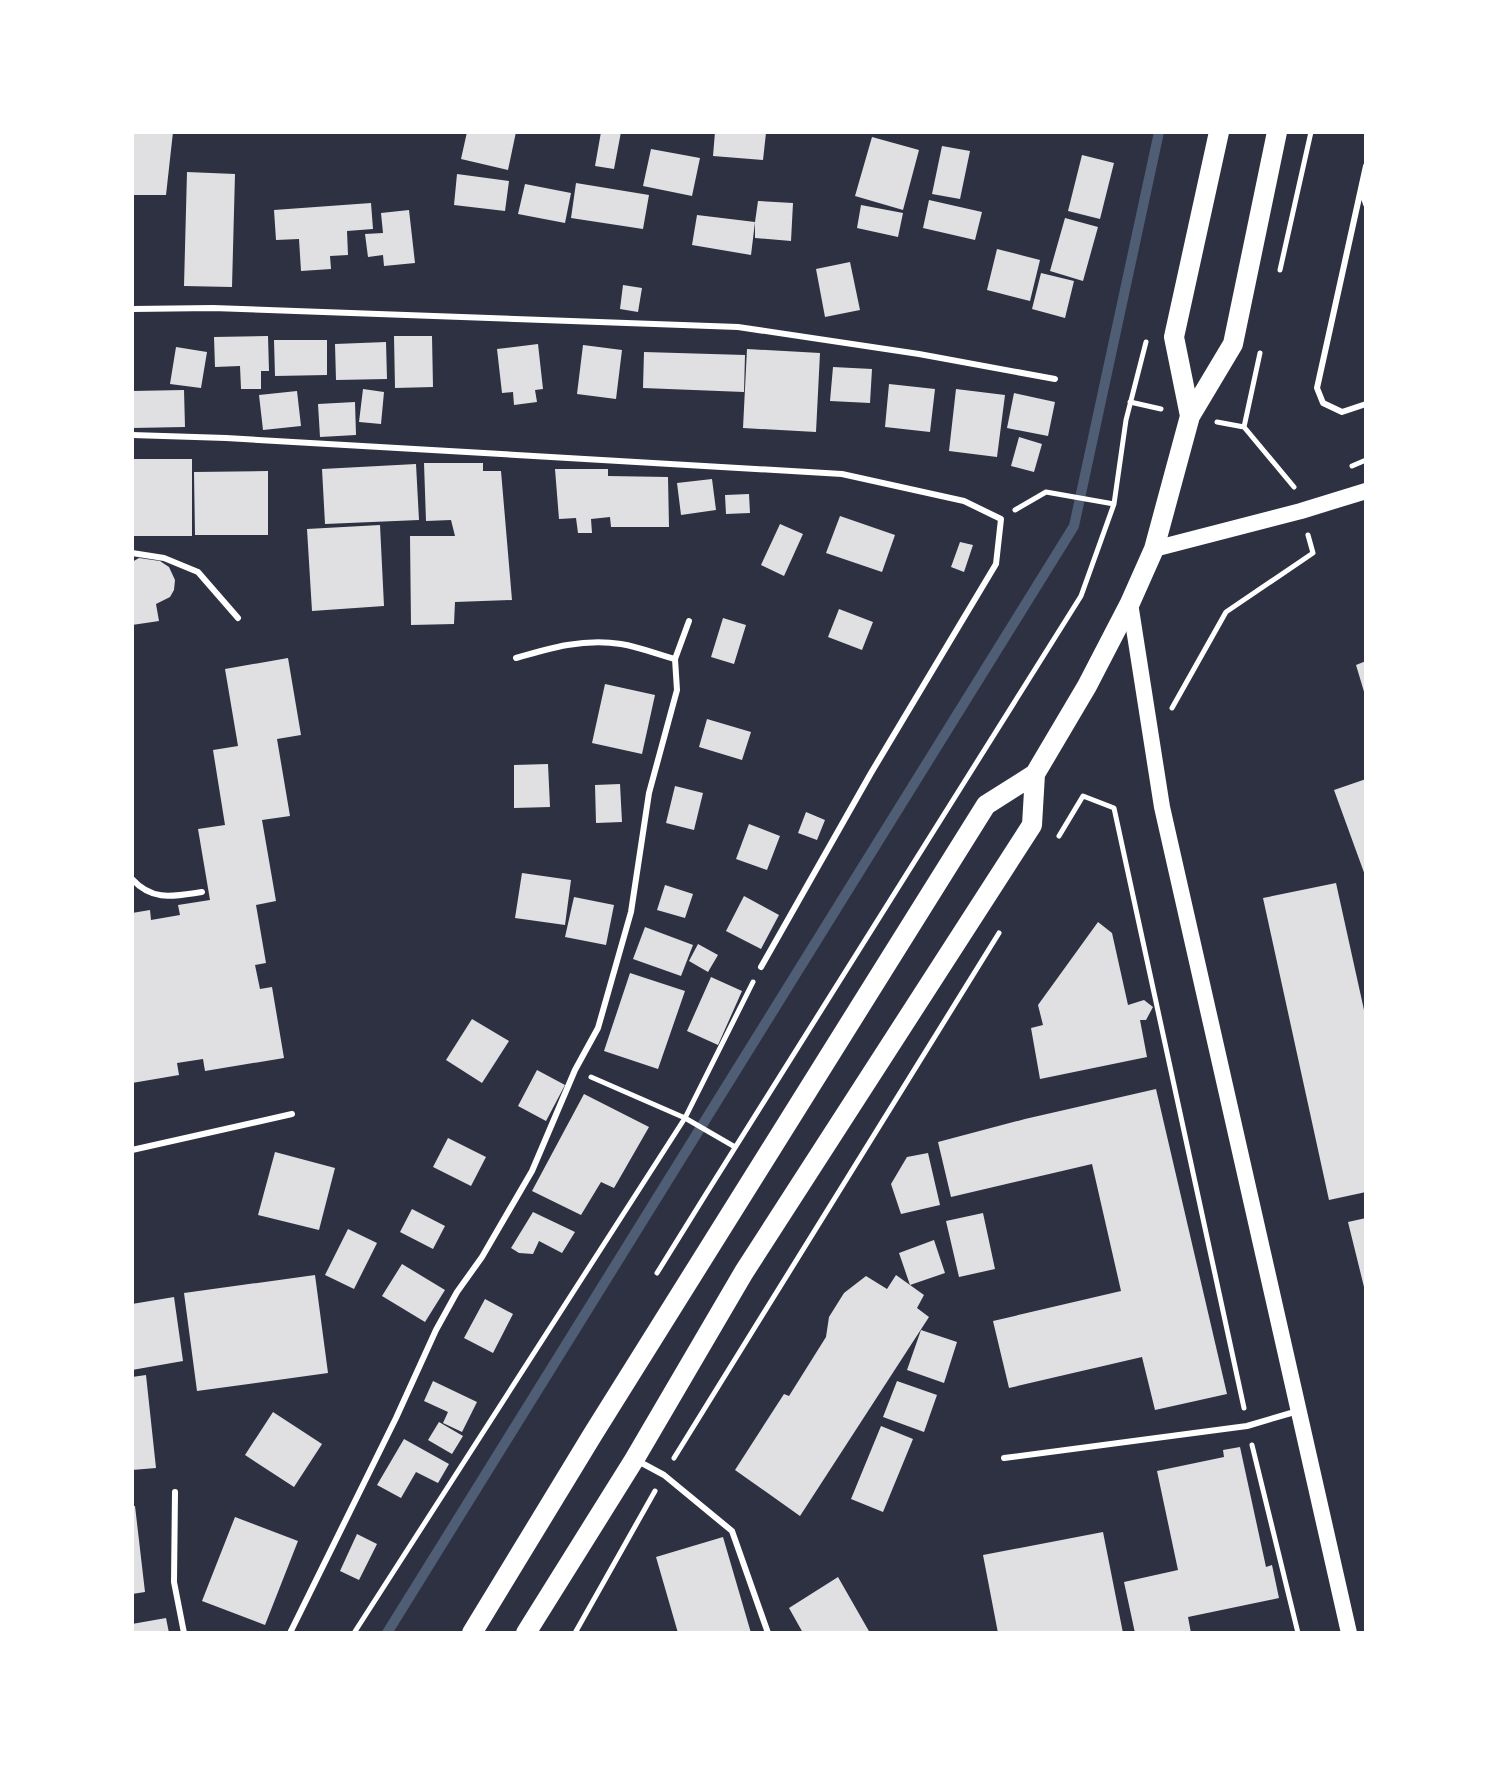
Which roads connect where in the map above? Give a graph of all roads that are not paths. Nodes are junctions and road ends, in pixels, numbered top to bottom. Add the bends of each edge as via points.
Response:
1 (1219, 132) edge
2 (1277, 132) edge
3 (1366, 166) edge
4 (1361, 188) junction
5 (1366, 204) edge
6 (132, 309) edge
7 (1055, 379) dead end
8 (1366, 404) edge
9 (1190, 416) junction
10 (132, 435) edge
11 (1366, 491) edge
12 (1154, 549) junction
13 (132, 553) edge
14 (1130, 603) junction
15 (238, 618) dead end
16 (689, 621) dead end
17 (516, 658) dead end
18 (675, 659) junction
19 (1035, 774) junction
20 (132, 879) edge
21 (202, 892) dead end
22 (761, 967) road end
23 (292, 1114) dead end
24 (132, 1150) edge
25 (1298, 1411) junction
26 (1004, 1458) dead end
27 (634, 1460) junction
28 (175, 1492) dead end
29 (1346, 1632) edge
30 (184, 1633) edge
31 (290, 1633) edge
32 (472, 1633) edge
33 (526, 1633) edge
34 (768, 1633) edge

1 - 9 main road via 1174,337
2 - 9 main road via 1233,344
3 - 4 lane
4 - 5 lane
4 - 8 lane via 1317,388 1323,403 1342,412
6 - 7 lane via 738,327
9 - 12 main road
10 - 22 lane via 842,474 964,501 1001,519 996,564
11 - 12 main road
12 - 14 main road
13 - 15 lane via 164,558 198,572
14 - 19 main road
14 - 25 main road via 1162,807
16 - 18 lane
17 - 18 lane via 586,642 620,644
18 - 31 lane via 677,690 649,793 631,912 598,1028 532,1171 436,1330
19 - 27 main road via 1032,825 744,1272
19 - 32 main road via 986,805
20 - 21 lane via 141,889 164,897
23 - 24 lane
25 - 26 lane via 1247,1426
25 - 29 main road
27 - 33 main road
27 - 34 lane via 664,1475 732,1531
28 - 30 lane via 174,1582

